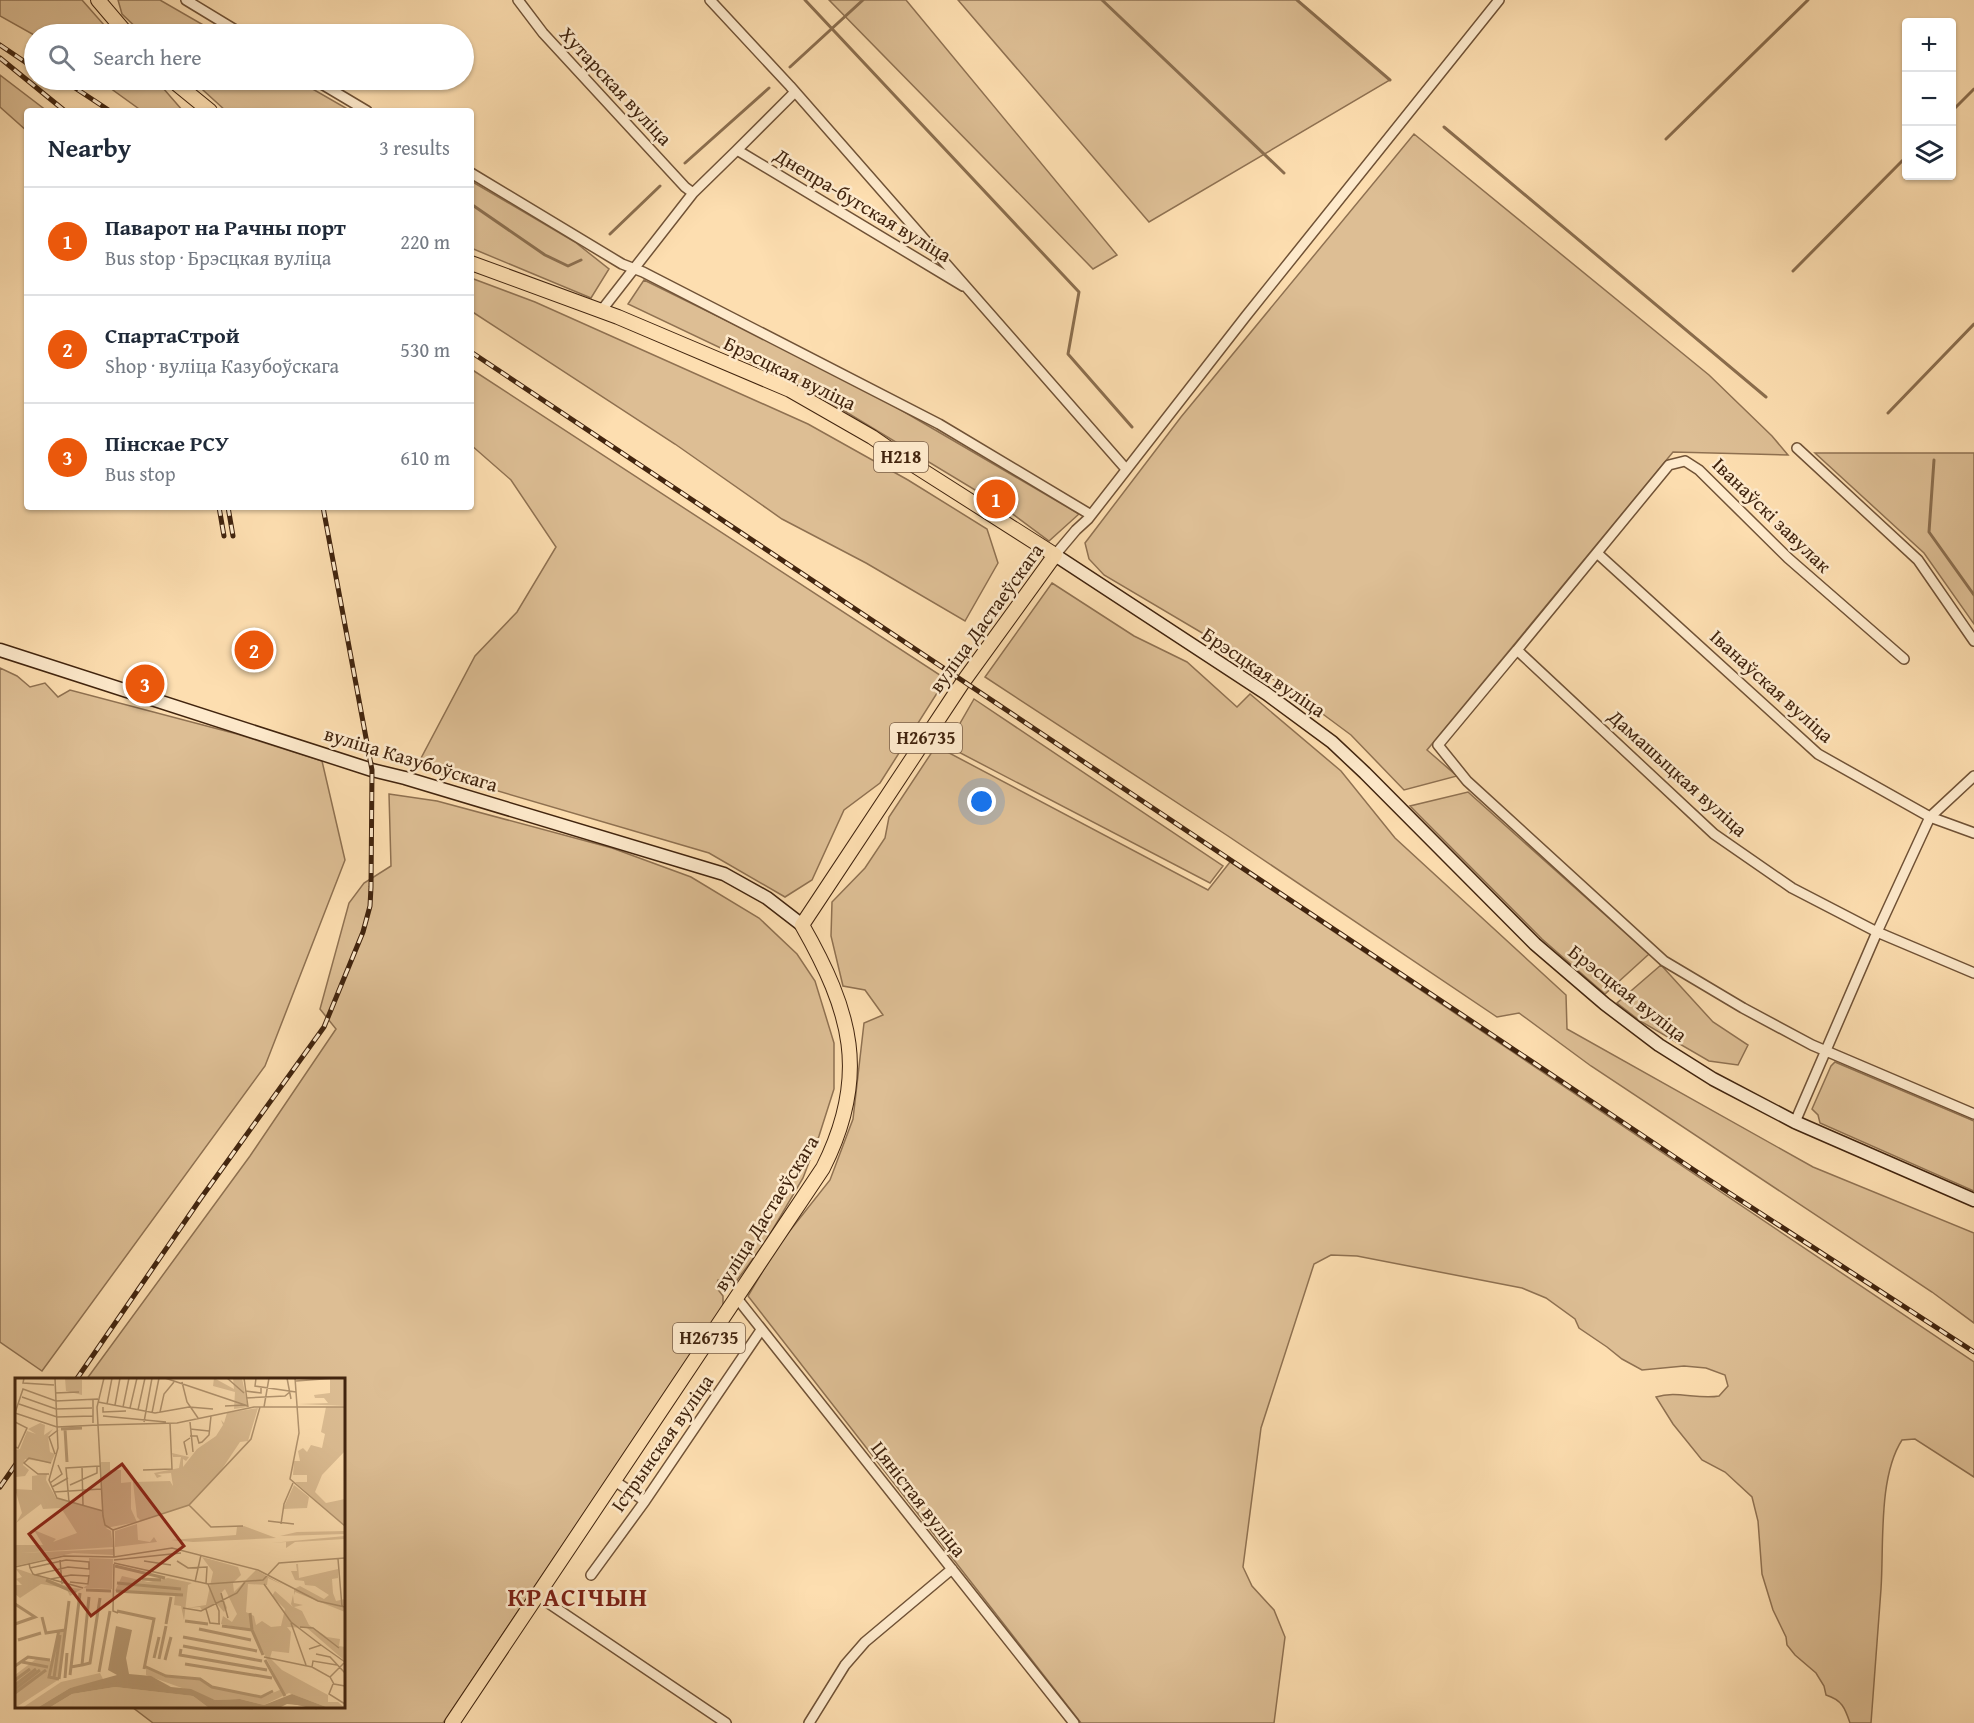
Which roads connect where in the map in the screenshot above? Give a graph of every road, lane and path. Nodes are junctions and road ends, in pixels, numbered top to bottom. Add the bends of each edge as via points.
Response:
1 (98, 0) edge
2 (186, 0) edge
3 (519, 0) edge
4 (710, 0) edge
5 (1499, 0) edge
6 (118, 24) edge
7 (226, 24) edge
8 (184, 90) edge
9 (332, 90) edge
10 (795, 92) junction
11 (206, 108) edge
12 (362, 108) edge
13 (737, 150) junction
14 (474, 175) edge
15 (693, 193) junction
16 (474, 263) edge
17 (634, 269) junction
18 (971, 291) junction
19 (601, 311) junction
20 (1797, 448) dead end
21 (1126, 469) junction
22 (1091, 515) junction
23 (1598, 553) junction
24 (1055, 555) junction
25 (1974, 642) edge
26 (0, 650) edge
27 (1517, 650) junction
28 (1904, 659) dead end
29 (1974, 776) edge
30 (1930, 817) junction
31 (1974, 833) edge
32 (802, 925) junction
33 (1877, 932) junction
34 (1974, 972) edge
35 (1825, 1051) junction
36 (1974, 1114) edge
37 (1795, 1122) junction
38 (1974, 1200) edge
39 (736, 1297) junction
40 (761, 1330) junction
41 (614, 1480) junction
42 (645, 1501) junction
43 (952, 1569) junction
44 (591, 1575) dead end
45 (538, 1596) junction
46 (452, 1723) edge
47 (726, 1723) edge
48 (809, 1723) edge
49 (1074, 1723) edge

1 - 6 main road
2 - 7 street
3 - 15 street, Хутарская вуліца via 543,33
4 - 10 street, Днепра-бугская вуліца
5 - 21 street, вуліца Дастаеўскага
8 - 11 main road
9 - 12 street
10 - 13 street, Днепра-бугская вуліца
10 - 18 street, Днепра-бугская вуліца
13 - 15 street, Днепра-бугская вуліца
13 - 18 street, Днепра-бугская вуліца
14 - 17 street
15 - 17 street, Днепра-бугская вуліца
16 - 19 main road, Брэсцкая вуліца / Н218
17 - 19 street, Днепра-бугская вуліца
17 - 22 street via 939,424
18 - 21 street, Днепра-бугская вуліца
19 - 24 main road, Брэсцкая вуліца / Н218 via 807,399
20 - 25 street via 1918,560
21 - 22 street, вуліца Дастаеўскага
22 - 24 street, вуліца Дастаеўскага
23 - 27 street
23 - 28 street, Іванаўскі завулак via 1669,465 1686,461 1788,558
23 - 30 street, Іванаўская вуліца via 1818,754
24 - 32 main road, вуліца Дастаеўскага / Н26735 via 963,682
24 - 37 main road, Брэсцкая вуліца / Н218 via 1267,694 1332,742 1535,944 1605,1004 1713,1079
26 - 32 main road, вуліца Казубоўскага via 372,770 724,874 767,898
27 - 33 street, Дамашыцкая вуліца via 1714,834 1792,888
27 - 35 street via 1438,745 1467,781 1664,962
29 - 30 street
30 - 31 street, Іванаўская вуліца
30 - 33 street
32 - 39 main road, вуліца Дастаеўскага / Н26735 via 841,1007 851,1054 848,1094 837,1137 823,1168
33 - 34 street, Дамашыцкая вуліца
33 - 35 street
35 - 36 street
35 - 37 street
37 - 38 main road, Брэсцкая вуліца / Н218
39 - 40 street, Цяністая вуліца
39 - 41 main road, вуліца Дастаеўскага / Н26735
40 - 42 street, Істрынская вуліца
40 - 43 street, Цяністая вуліца
41 - 42 street
41 - 45 main road, вуліца Дастаеўскага / Н26735
42 - 44 street, Істрынская вуліца
43 - 48 street via 865,1642 845,1665
43 - 49 street, Цяністая вуліца
45 - 46 main road, вуліца Дастаеўскага / Н26735
45 - 47 street

